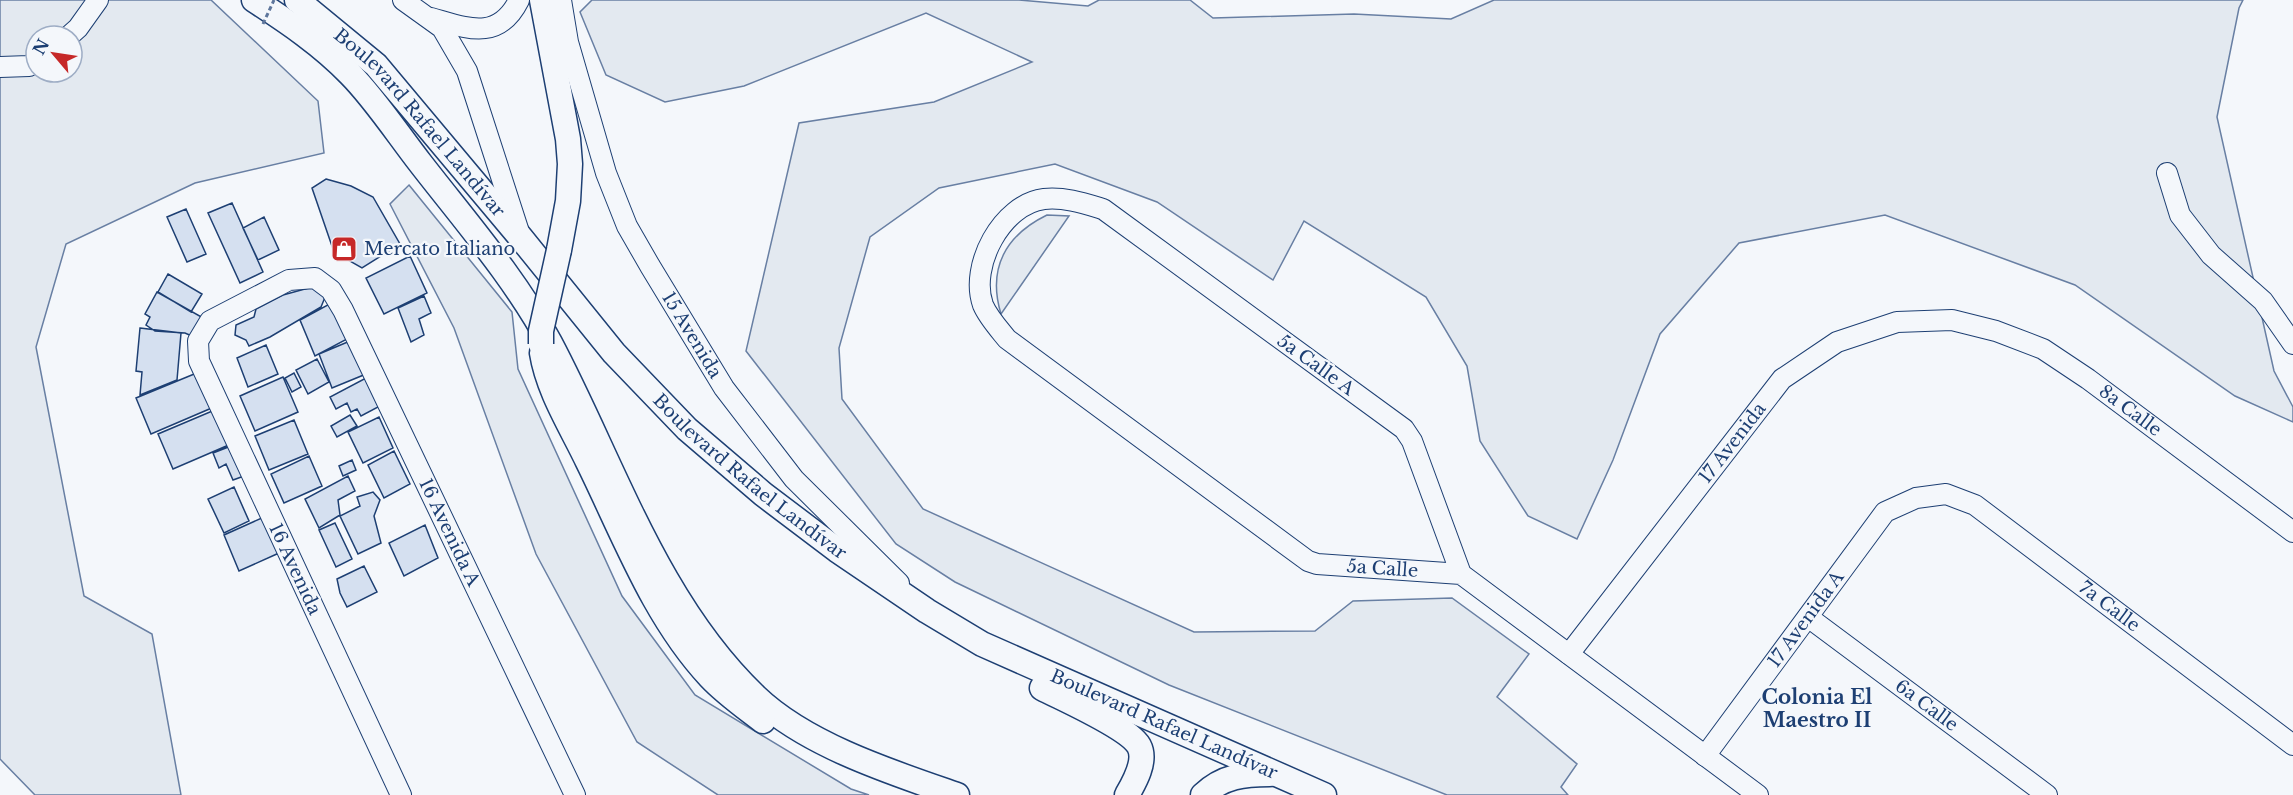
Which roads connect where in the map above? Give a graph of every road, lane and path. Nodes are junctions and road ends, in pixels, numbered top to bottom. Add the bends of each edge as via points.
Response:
1 (98, 0) edge
2 (254, 0) edge
3 (274, 0) edge
4 (297, 0) edge
5 (403, 0) edge
6 (519, 0) edge
7 (542, 0) edge
8 (561, 0) edge
9 (421, 9) edge
10 (79, 24) edge
11 (263, 24) dead end
12 (24, 66) edge
13 (0, 67) edge
14 (2167, 173) dead end
15 (521, 238) junction
16 (315, 279) joint
17 (1952, 320) joint
18 (1007, 339) joint
19 (2293, 344) edge
20 (1916, 498) joint
21 (2293, 532) edge
22 (1461, 574) junction
23 (927, 611) junction
24 (1808, 616) junction
25 (982, 644) junction
26 (1569, 654) junction
27 (2293, 745) edge
28 (1705, 756) junction
29 (1279, 774) junction
30 (951, 793) edge
31 (401, 795) edge
32 (575, 795) edge
33 (1127, 795) edge
34 (1203, 795) edge
35 (1324, 795) edge
36 (1758, 795) edge
37 (2047, 795) edge

1 - 10 street
2 - 30 main road, Boulevard Rafael Landívar via 303,33 351,74 498,261 549,341 632,512 690,620 723,662 758,699 798,728 857,758
3 - 11 path, bridge
4 - 15 main road, Boulevard Rafael Landívar via 376,65
5 - 9 street
6 - 9 street via 505,21 481,29 464,27
7 - 30 main road, bridge via 570,165 568,201 541,331 544,365 656,602 720,687 795,745 860,774 918,791
8 - 23 street, 15 Avenida via 568,42 606,173 627,226 650,266 724,388 794,479
9 - 15 street via 442,28 467,71
12 - 13 street
14 - 19 street via 2180,215 2211,255 2263,301
15 - 23 main road, Boulevard Rafael Landívar via 614,353 708,449 837,550
16 - 31 street, 16 Avenida via 289,280 210,321 198,341 199,362
16 - 32 street, 16 Avenida A via 331,290 343,310
17 - 21 street, 8a Calle via 2043,349
17 - 26 street, 17 Avenida via 1897,322 1866,331 1837,342 1782,379
18 - 22 street, 5a Calle via 1308,561
18 - 22 street, 5a Calle A via 983,304 980,286 981,266 1002,225 1015,212 1042,199 1073,200 1103,209 1404,429 1412,441
20 - 24 street, 17 Avenida A via 1885,512
20 - 27 street, 7a Calle via 1946,494 1975,505
22 - 26 street
23 - 25 main road, Boulevard Rafael Landívar
24 - 28 street, 17 Avenida A
24 - 37 street, 6a Calle
25 - 29 main road, Boulevard Rafael Landívar
25 - 33 main road via 1020,677 1107,722 1139,746 1139,770
26 - 28 street
28 - 36 street
29 - 34 main road via 1227,778
29 - 35 main road, Boulevard Rafael Landívar

